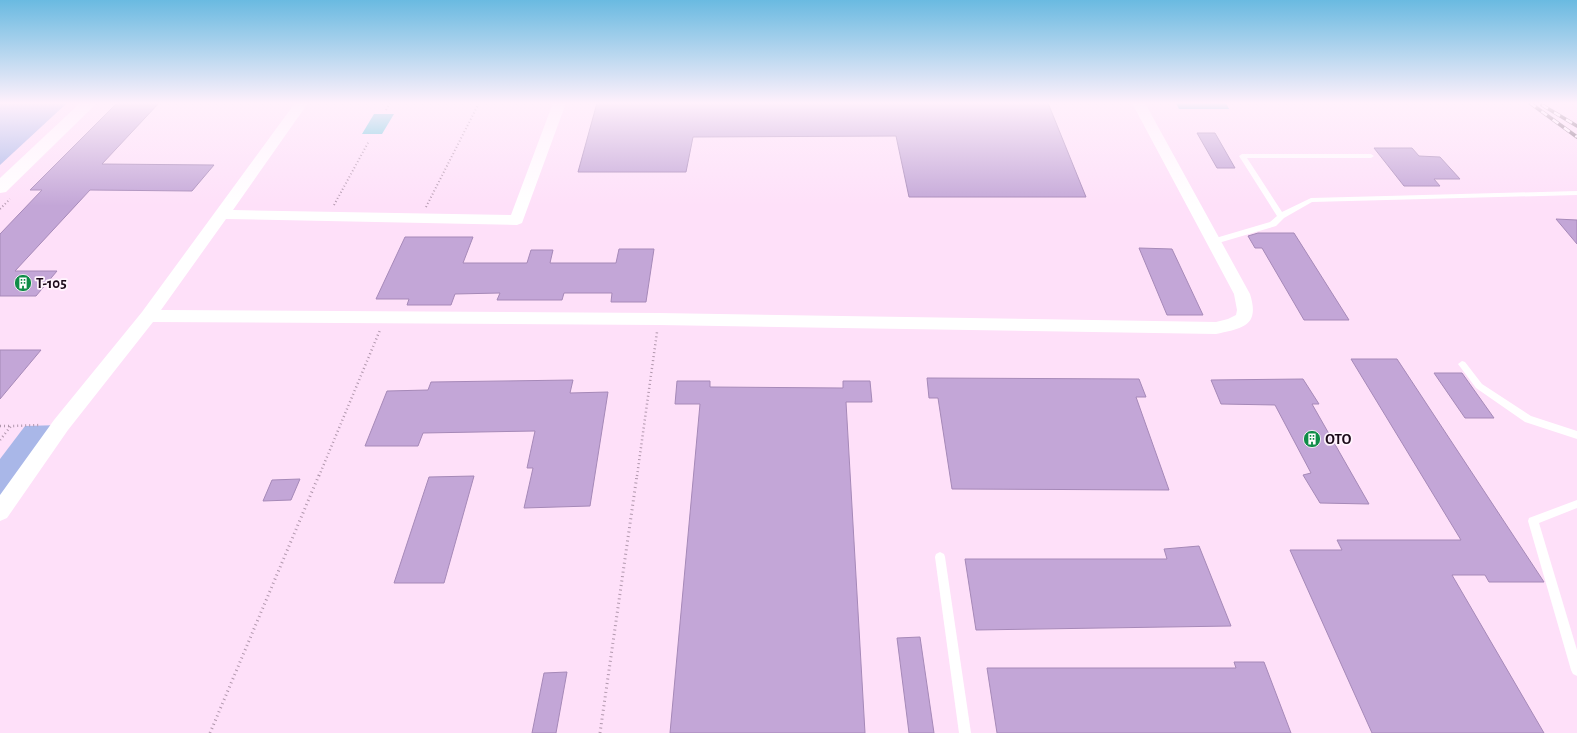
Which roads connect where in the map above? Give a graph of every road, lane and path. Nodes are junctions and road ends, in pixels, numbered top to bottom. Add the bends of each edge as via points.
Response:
1 (53, 137) edge
2 (278, 137) edge
3 (461, 137) edge
4 (547, 137) edge
5 (1156, 137) edge
6 (369, 141) dead end
7 (1371, 156) dead end
8 (0, 188) edge
9 (1577, 193) edge
10 (223, 214) junction
11 (1281, 216) junction
12 (328, 217) junction
13 (420, 220) junction
14 (1212, 242) junction
15 (148, 316) junction
16 (385, 318) junction
17 (659, 319) junction
18 (1462, 364) dead end
19 (61, 425) junction
20 (0, 426) edge
21 (11, 426) junction
22 (1577, 435) edge
23 (0, 440) edge
24 (1577, 504) edge
25 (0, 512) edge
26 (940, 557) dead end
27 (1577, 670) edge
28 (210, 733) edge
29 (600, 733) edge
30 (965, 733) edge

1 - 8 main road
2 - 10 street
3 - 13 path
4 - 13 street via 517,220
5 - 14 street
6 - 12 path
7 - 11 lane via 1242,156
9 - 11 lane via 1311,200
10 - 12 street
10 - 15 street
11 - 14 lane via 1273,224
12 - 13 street
14 - 17 street via 1242,294 1246,307 1245,317 1237,324 1216,328
15 - 16 street
15 - 19 street
16 - 17 street
16 - 28 path
17 - 29 path
18 - 22 lane via 1479,386 1528,419
19 - 21 path
19 - 25 street
20 - 21 path
21 - 23 path
24 - 27 lane via 1533,521
26 - 30 lane

